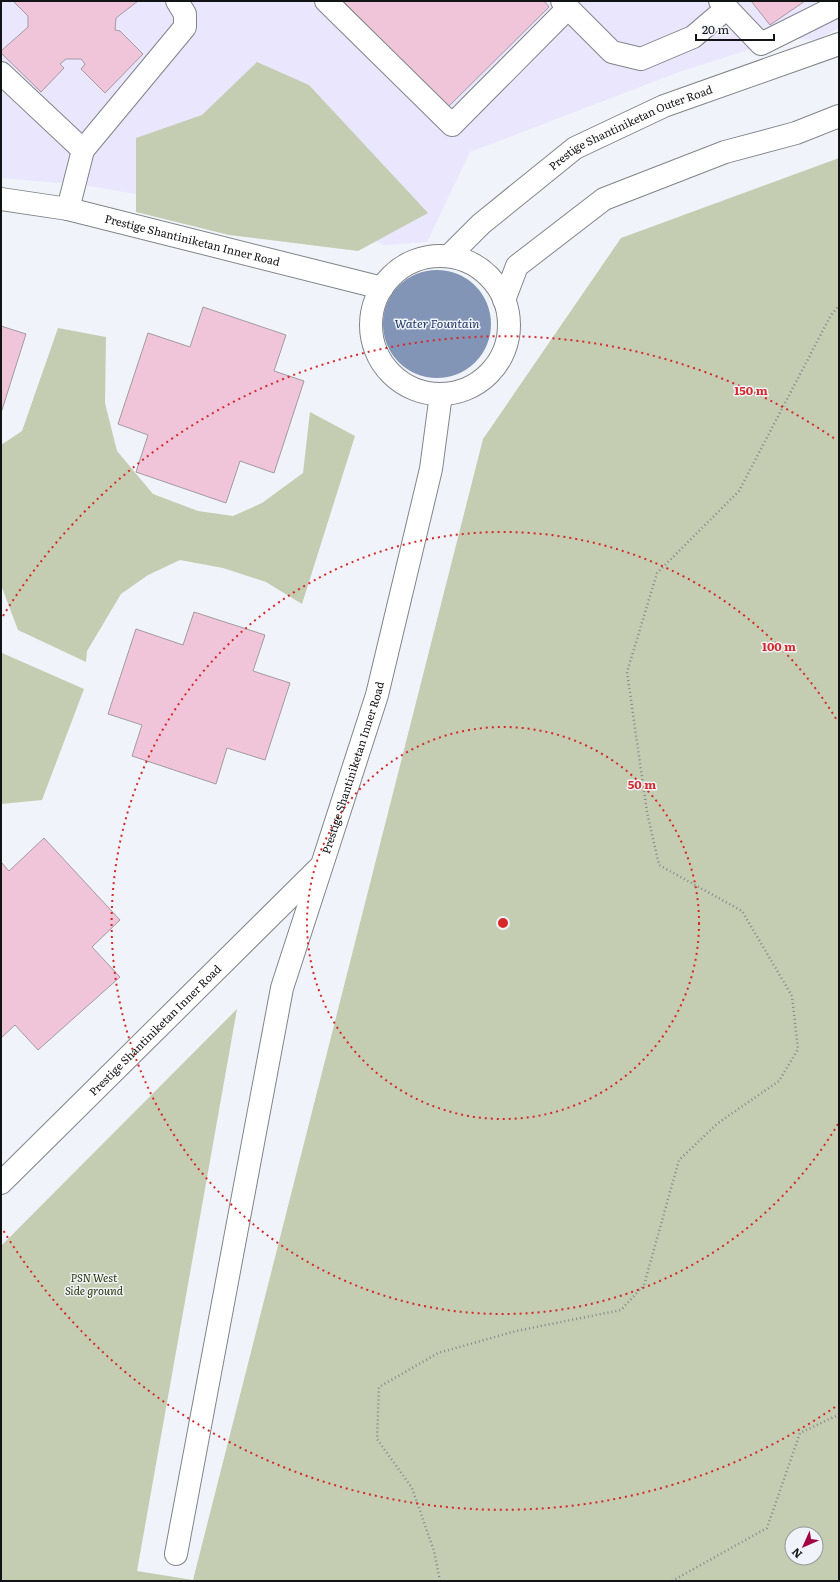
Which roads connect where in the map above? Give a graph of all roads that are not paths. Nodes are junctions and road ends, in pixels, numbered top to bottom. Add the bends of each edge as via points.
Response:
1 (177, 1) edge
2 (326, 1) edge
3 (565, 4) edge
4 (724, 5) edge
5 (839, 5) edge
6 (839, 44) edge
7 (1, 73) edge
8 (839, 116) edge
9 (83, 150) junction
10 (1, 199) edge
11 (68, 209) junction
12 (449, 256) junction
13 (382, 288) junction
14 (504, 300) junction
15 (441, 394) junction
16 (322, 865) junction
17 (1, 1183) edge
18 (176, 1554) dead end

1 - 9 street via 185,14 185,26
2 - 3 street via 452,125
3 - 4 street via 612,52 641,59 693,37
4 - 5 street via 761,44
6 - 12 street, Prestige Shantiniketan Outer Road via 664,106 575,148 481,224
7 - 9 street
8 - 14 street via 796,133 725,152 604,199 517,266
9 - 11 street
10 - 11 street, Prestige Shantiniketan Inner Road
11 - 13 street, Prestige Shantiniketan Inner Road
12 - 13 street via 429,257 410,262 394,273
12 - 14 street via 466,261 482,270 495,284
13 - 15 street via 373,307 371,328 382,361 401,381 420,391
14 - 15 street via 508,337 502,355 492,371 477,383 460,391
15 - 16 street, Prestige Shantiniketan Inner Road via 432,469 378,695
16 - 17 street, Prestige Shantiniketan Inner Road
16 - 18 street via 282,988

